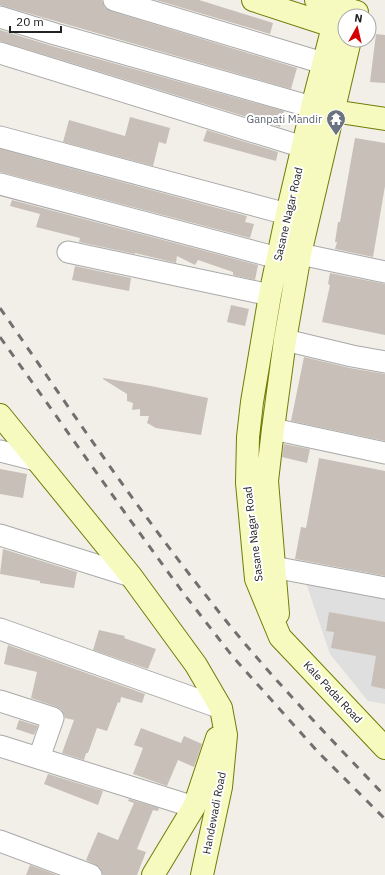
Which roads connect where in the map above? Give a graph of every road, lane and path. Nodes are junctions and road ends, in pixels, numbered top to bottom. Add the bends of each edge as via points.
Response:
1 (114, 0) edge
2 (253, 0) edge
3 (316, 0) edge
4 (337, 9) edge
5 (337, 12) edge
6 (0, 17) edge
7 (337, 34) edge
8 (347, 48) edge
9 (0, 53) edge
10 (323, 63) junction
11 (322, 109) junction
12 (385, 119) edge
13 (0, 137) edge
14 (303, 147) junction
15 (0, 184) edge
16 (287, 214) junction
17 (68, 252) dead end
18 (300, 254) junction
19 (278, 258) junction
20 (385, 272) edge
21 (270, 295) junction
22 (285, 340) junction
23 (385, 362) edge
24 (0, 415) edge
25 (273, 429) junction
26 (0, 451) edge
27 (385, 453) edge
28 (36, 460) junction
29 (0, 535) edge
30 (273, 567) junction
31 (131, 576) junction
32 (385, 588) edge
33 (0, 629) edge
34 (280, 637) junction
35 (0, 701) edge
36 (222, 717) junction
37 (0, 746) edge
38 (385, 748) edge
39 (39, 758) junction
40 (194, 807) junction
41 (0, 841) edge
42 (91, 875) edge
43 (153, 875) edge
44 (202, 875) edge

1 - 10 street
2 - 5 street
3 - 4 street
6 - 11 street
7 - 10 street, Sasane Nagar Road
8 - 11 street, Sasane Nagar Road
9 - 14 street
10 - 11 street, Sasane Nagar Road
11 - 12 street
11 - 14 street, Sasane Nagar Road
11 - 18 street, Sasane Nagar Road
13 - 16 street
14 - 16 street, Sasane Nagar Road
15 - 19 street
16 - 19 street, Sasane Nagar Road
17 - 21 street
18 - 20 street
18 - 22 street, Sasane Nagar Road
19 - 21 street, Sasane Nagar Road
21 - 34 street, Sasane Nagar Road via 252,402 247,483 256,579
22 - 23 street
22 - 25 street, Sasane Nagar Road
24 - 28 street
25 - 27 street
25 - 30 street, Sasane Nagar Road via 266,481
26 - 28 street
28 - 31 street
29 - 31 street
30 - 32 street
30 - 34 street, Sasane Nagar Road
31 - 36 street via 196,665
33 - 36 street
34 - 38 street, Kale Padal Road
35 - 39 street via 53,718
36 - 40 street
36 - 44 street, Handewadi Road via 226,735 221,787
37 - 39 street
39 - 40 street
40 - 43 street
41 - 42 street

